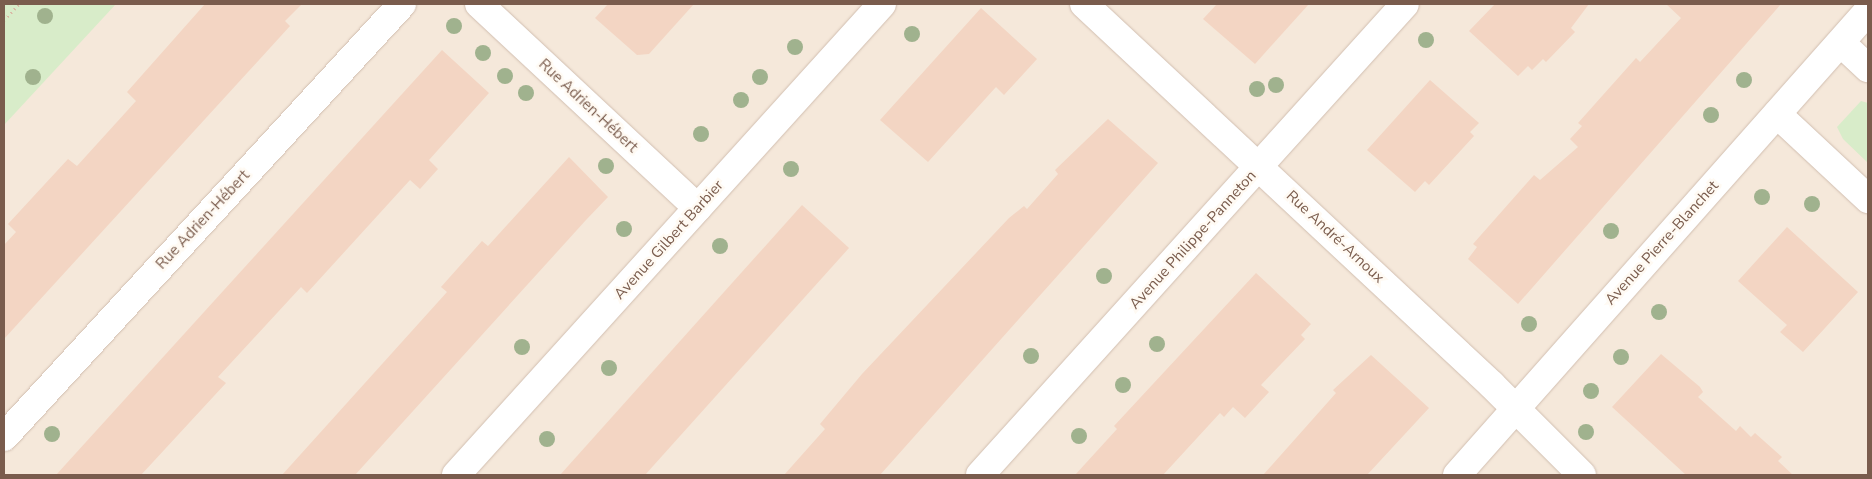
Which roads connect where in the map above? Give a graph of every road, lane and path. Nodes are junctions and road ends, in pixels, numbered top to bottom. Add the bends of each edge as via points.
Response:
1 (19, 4) edge
2 (402, 4) edge
3 (478, 4) edge
4 (882, 4) edge
5 (1084, 4) edge
6 (1405, 4) edge
7 (1868, 11) edge
8 (4, 20) edge
9 (1842, 43) junction
10 (1868, 68) edge
11 (1777, 114) junction
12 (1259, 166) junction
13 (1868, 199) edge
14 (698, 208) junction
15 (1516, 408) junction
16 (4, 437) edge
17 (456, 475) edge
18 (980, 475) edge
19 (1457, 475) edge
20 (1582, 475) edge

1 - 8 path
2 - 16 street, Rue Adrien-Hébert
3 - 14 street, Rue Adrien-Hébert
4 - 14 street, Avenue Gilbert Barbier
5 - 12 street, Rue André-Arnoux
6 - 12 street, Avenue Philippe-Panneton
7 - 9 street, Avenue Pierre-Blanchet
9 - 10 street
9 - 11 street, Avenue Pierre-Blanchet
11 - 13 street
11 - 15 street, Avenue Pierre-Blanchet
12 - 15 street, Rue André-Arnoux
12 - 18 street, Avenue Philippe-Panneton
14 - 17 street, Avenue Gilbert Barbier
15 - 19 street, Avenue Pierre-Blanchet
15 - 20 street, Rue André-Arnoux

